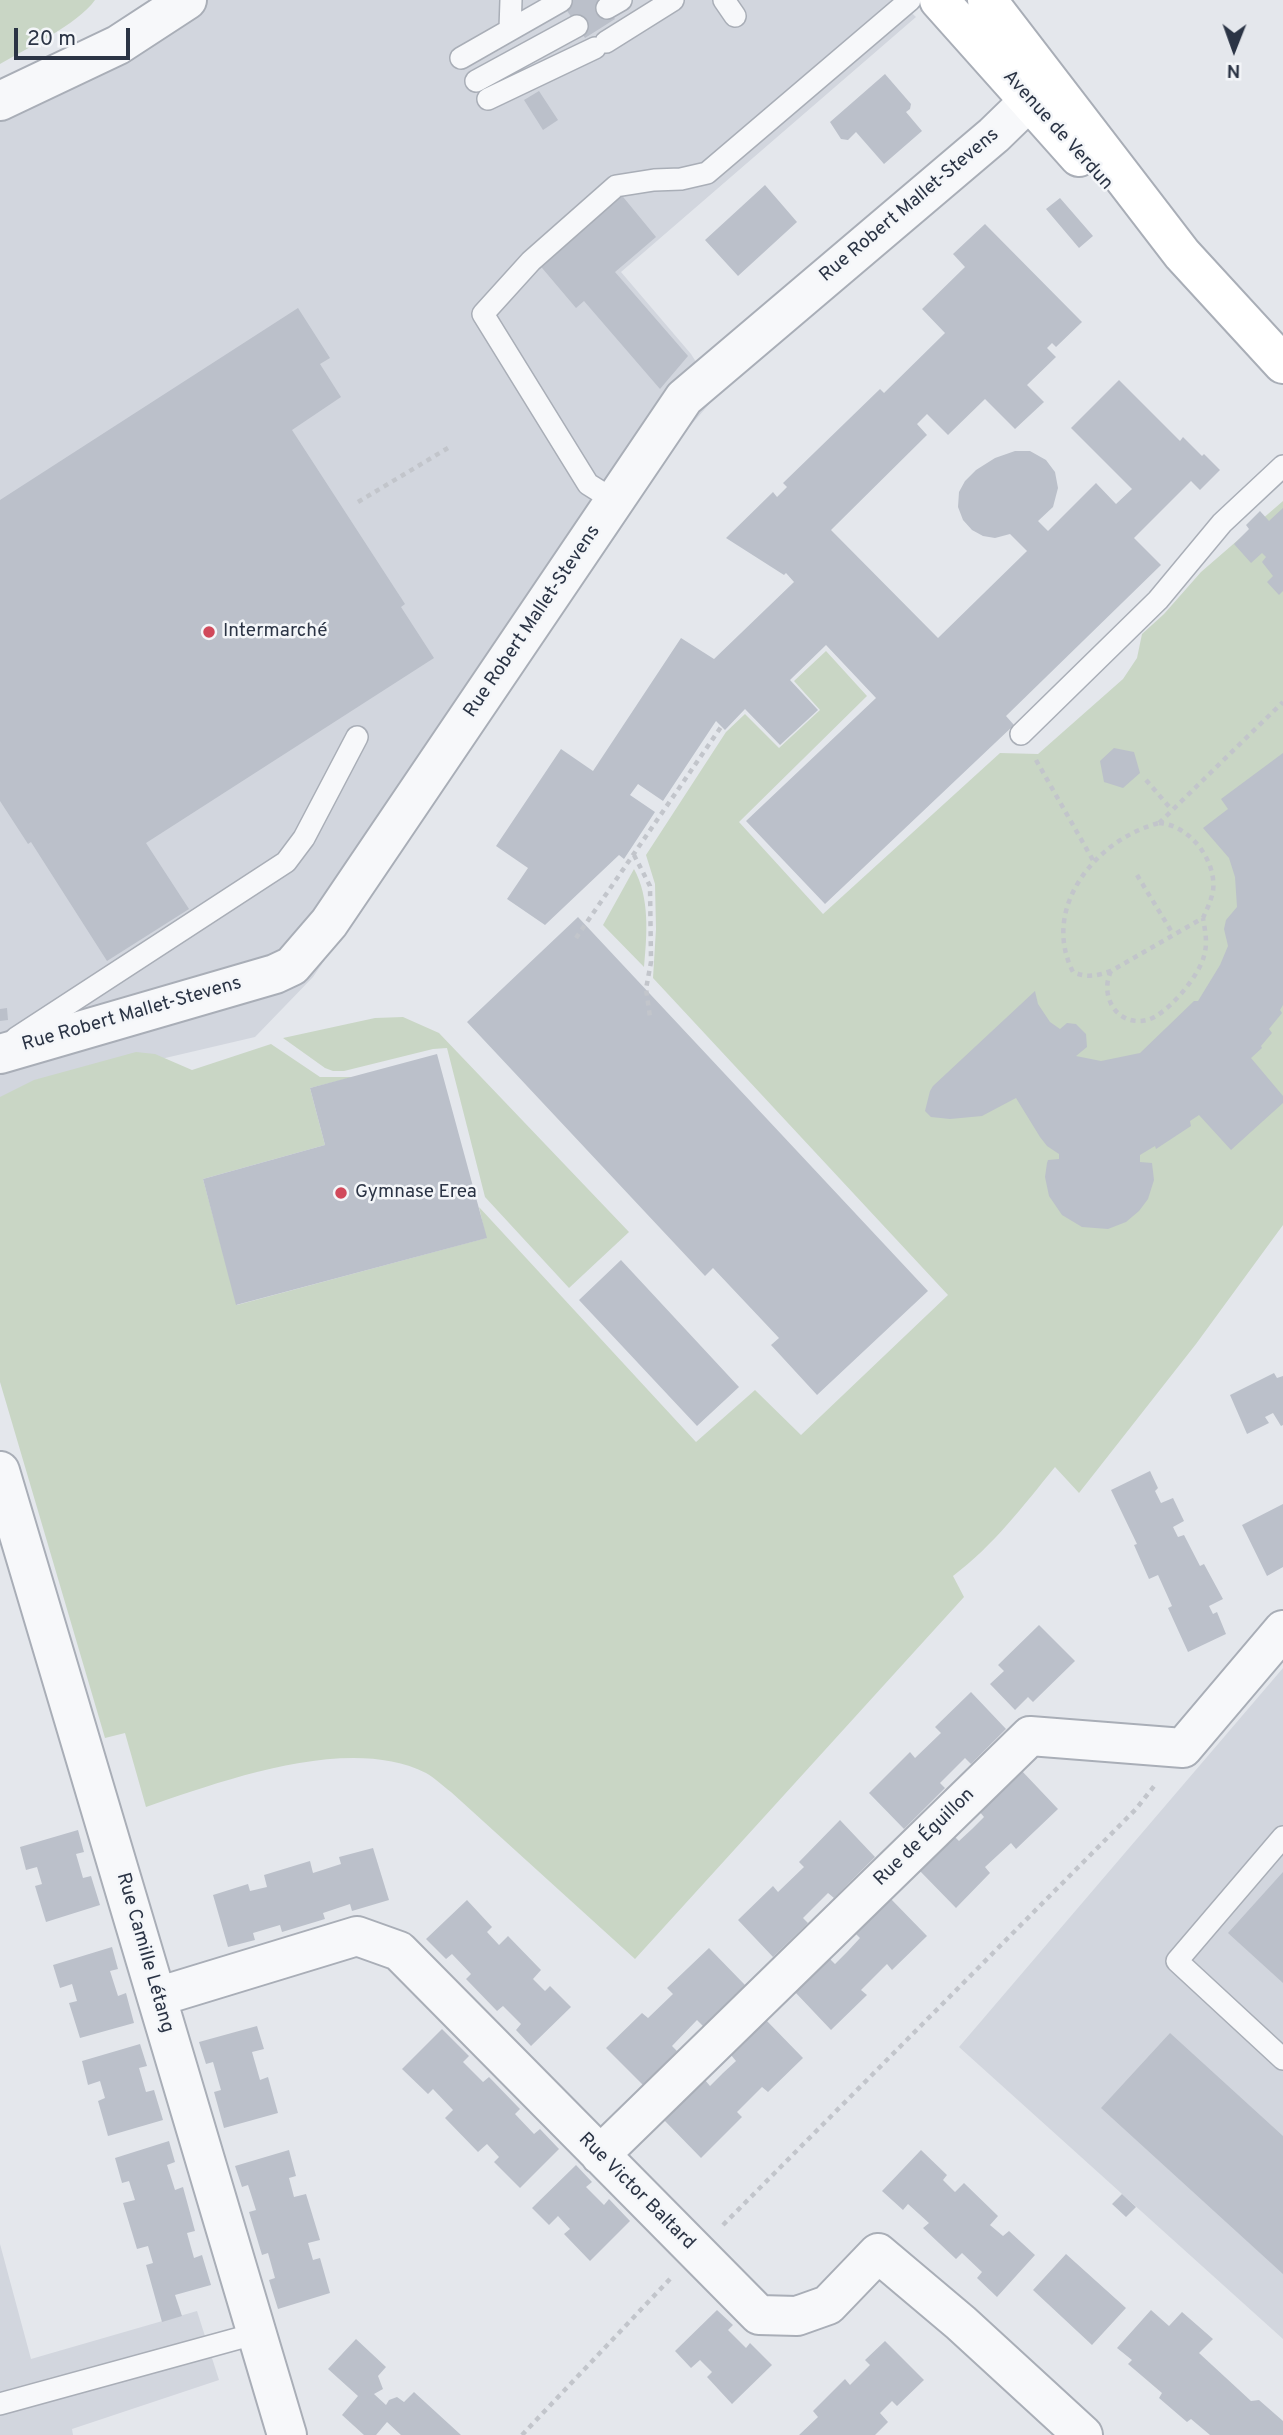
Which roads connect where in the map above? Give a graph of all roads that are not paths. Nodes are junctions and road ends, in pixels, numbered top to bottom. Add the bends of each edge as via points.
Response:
1 (187, 0) edge
2 (511, 0) edge
3 (673, 0) edge
4 (911, 0) edge
5 (939, 0) edge
6 (987, 0) edge
7 (561, 1) edge
8 (577, 26) dead end
9 (510, 29) junction
10 (461, 58) dead end
11 (476, 81) dead end
12 (488, 99) dead end
13 (0, 101) edge
14 (1029, 101) junction
15 (1182, 254) junction
16 (1283, 364) edge
17 (1283, 466) edge
18 (615, 501) junction
19 (1021, 734) road end
20 (357, 737) dead end
21 (0, 1051) edge
22 (0, 1471) edge
23 (1283, 1630) edge
24 (1283, 1837) edge
25 (157, 1997) junction
26 (1283, 2060) edge
27 (600, 2155) junction
28 (258, 2333) junction
29 (0, 2404) edge
30 (288, 2435) edge
31 (1083, 2435) edge

1 - 13 street via 118,44
2 - 9 lane
3 - 12 lane via 601,45
4 - 18 lane via 707,173 616,186 531,261 483,314 588,484
5 - 14 main road, Avenue de Verdun
6 - 15 main road, Avenue de Verdun
7 - 9 lane
8 - 11 lane
9 - 10 lane
14 - 15 main road, Avenue de Verdun via 1122,204
14 - 18 street, Rue Robert Mallet-Stevens via 684,398
15 - 16 main road, Avenue de Verdun
17 - 19 lane via 1222,523 1158,600
18 - 21 street, Rue Robert Mallet-Stevens via 329,923 292,966
20 - 21 lane via 304,838 286,862
22 - 25 street, Rue Camille Létang
23 - 27 street, Rue de Éguillon via 1183,1748 1030,1736
24 - 26 lane via 1177,1961
25 - 27 street, Rue Victor Baltard via 357,1936 378,1943 399,1951
25 - 28 street, Rue Camille Létang
27 - 31 street, Rue Victor Baltard via 759,2315 797,2315 828,2305 878,2253
28 - 29 lane
28 - 30 street, Rue Camille Létang

